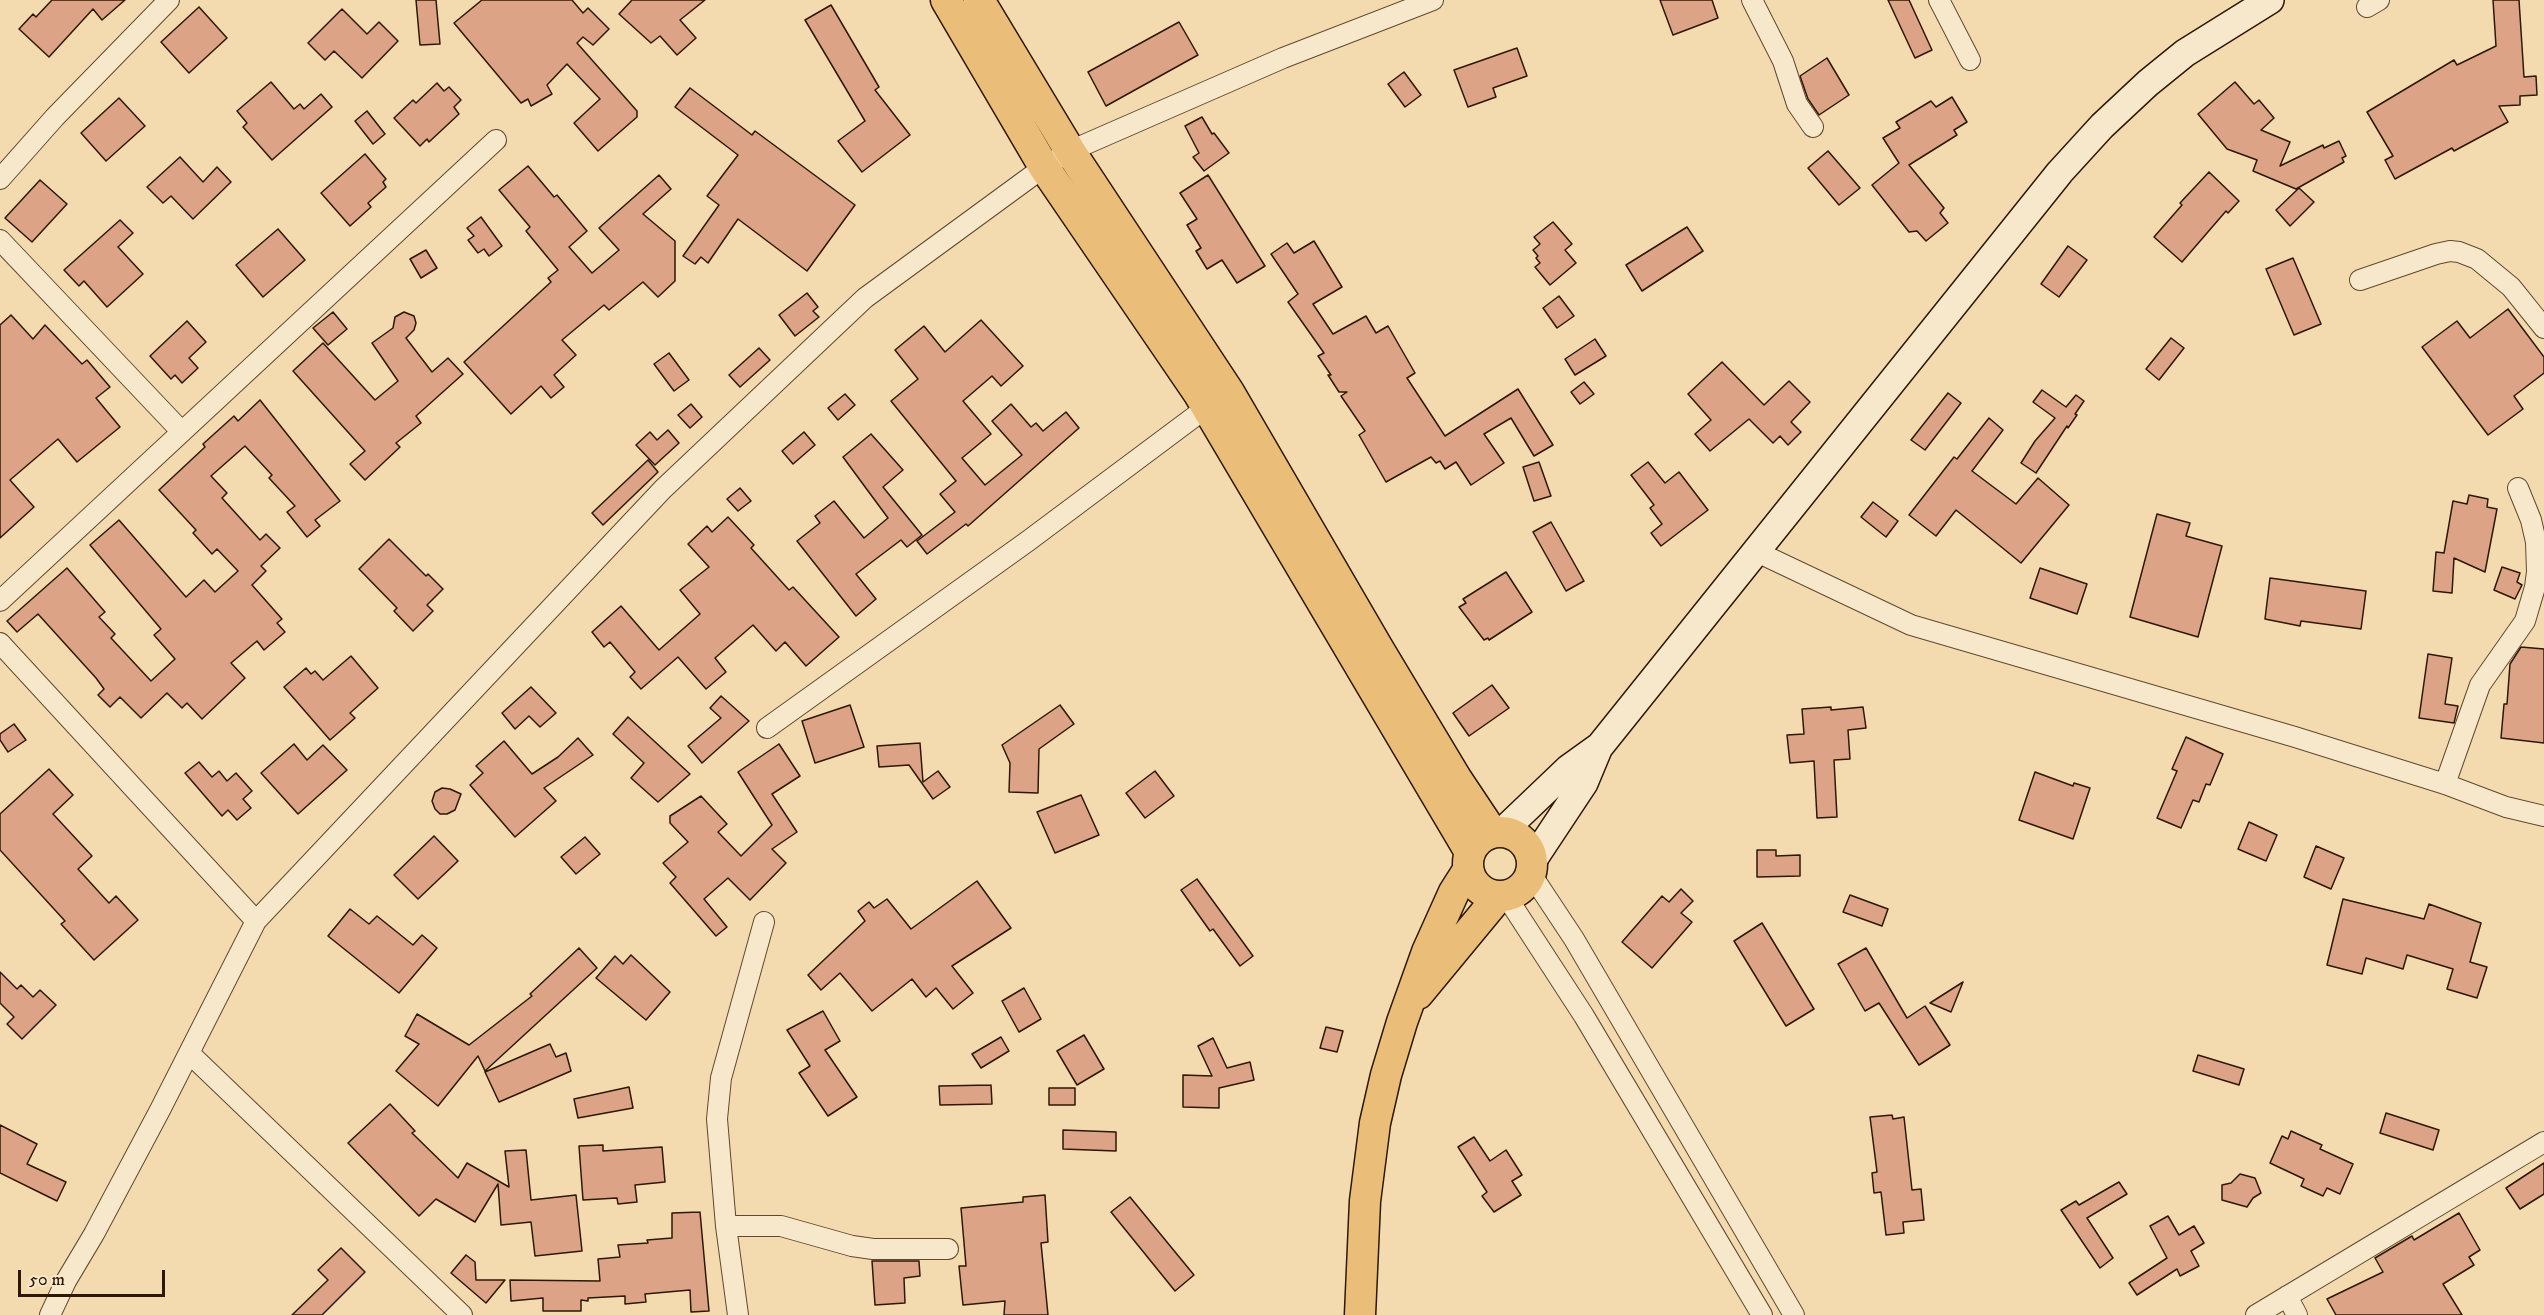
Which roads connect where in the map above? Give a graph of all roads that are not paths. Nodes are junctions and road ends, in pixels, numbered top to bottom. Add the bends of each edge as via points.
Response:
1 (169, 0) edge
2 (946, 0) edge
3 (979, 0) edge
4 (1433, 0) edge
5 (1752, 0) edge
6 (1939, 0) edge
7 (2270, 0) edge
8 (1970, 60) dead end
9 (1813, 127) dead end
10 (495, 140) dead end
11 (1070, 151) junction
12 (1044, 167) junction
13 (0, 178) edge
14 (0, 240) edge
15 (2360, 280) dead end
16 (2544, 328) edge
17 (1206, 408) junction
18 (182, 432) junction
19 (2518, 488) dead end
20 (1757, 552) junction
21 (0, 601) edge
22 (0, 643) edge
23 (767, 728) dead end
24 (1600, 746) junction
25 (2445, 784) junction
26 (2544, 816) edge
27 (1498, 832) junction
28 (1469, 861) junction
29 (1532, 867) junction
30 (1502, 896) junction
31 (256, 921) junction
32 (764, 922) dead end
33 (1407, 1005) junction
34 (189, 1053) junction
35 (2544, 1142) edge
36 (726, 1226) junction
37 (948, 1249) dead end
38 (2287, 1296) junction
39 (50, 1315) edge
40 (462, 1315) edge
41 (738, 1315) edge
42 (1360, 1315) edge
43 (1762, 1315) edge
44 (1794, 1315) edge
45 (2256, 1315) edge
46 (2297, 1315) edge

1 - 13 street
2 - 12 main road
3 - 11 main road
4 - 11 street via 1283,58
5 - 9 street via 1783,61 1797,104
6 - 8 street
7 - 20 main road via 2186,53 2102,126 2060,172
10 - 18 street
11 - 12 street
11 - 27 main road via 1229,392 1456,778
12 - 17 main road
12 - 31 street via 865,298 663,489
14 - 18 street
15 - 16 street via 2436,254 2459,252 2477,259 2511,287
17 - 23 street
17 - 28 main road
18 - 21 street
19 - 25 street via 2536,542 2535,587 2525,621 2480,685
20 - 24 main road
20 - 25 street via 1911,625
22 - 31 street
24 - 27 main road via 1568,769
24 - 29 main road via 1584,783
25 - 26 street via 2506,807
27 - 28 main road via 1475,843
27 - 29 main road via 1512,833 1526,844
28 - 30 main road via 1472,880 1479,889
28 - 33 main road
29 - 30 main road via 1519,891
29 - 44 street
30 - 33 main road
30 - 43 street via 1584,1016
31 - 34 street
32 - 36 street via 721,1078 717,1119
33 - 42 main road via 1375,1123 1365,1201
34 - 39 street
34 - 40 street
35 - 38 street
36 - 37 street via 781,1226 863,1247
36 - 41 street
38 - 45 street
38 - 46 street

